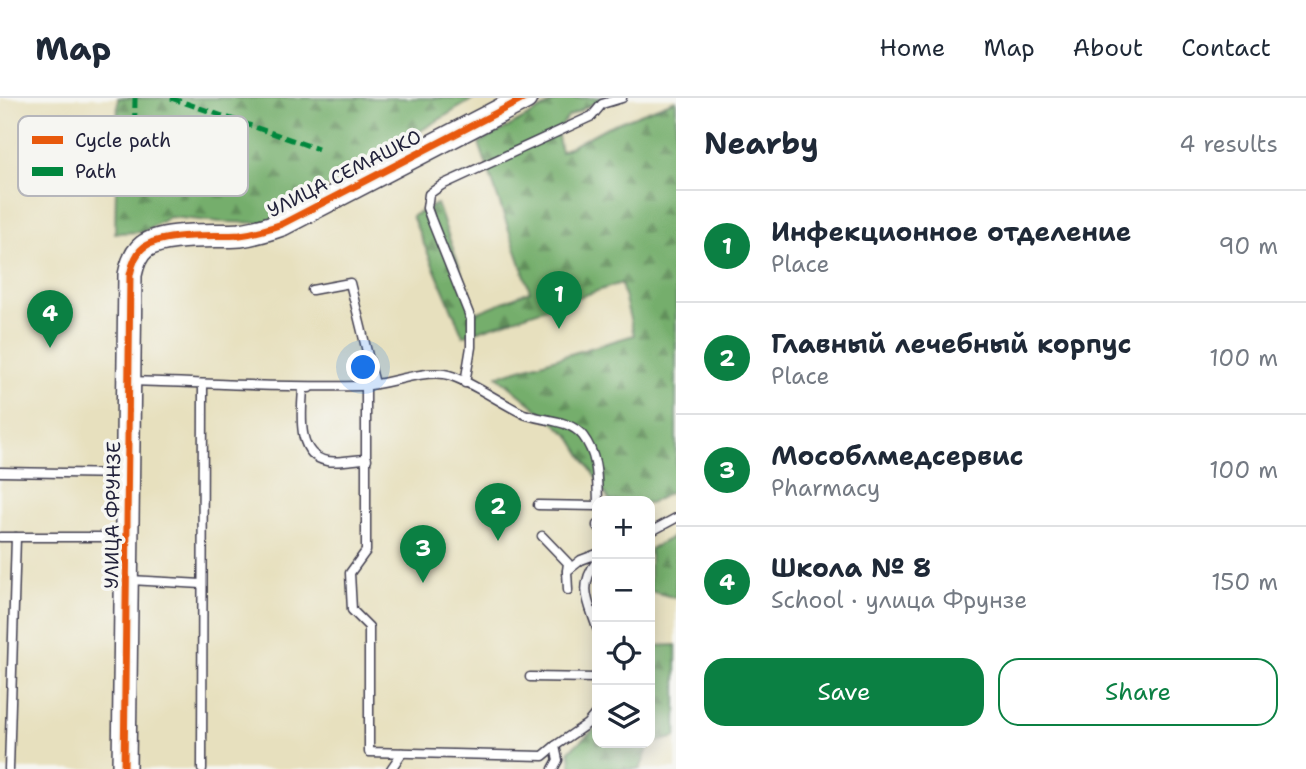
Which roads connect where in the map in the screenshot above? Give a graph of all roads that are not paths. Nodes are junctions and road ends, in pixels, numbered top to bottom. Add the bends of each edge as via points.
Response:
1 (525, 98) edge
2 (622, 98) edge
3 (134, 262) joint
4 (312, 290) dead end
5 (129, 381) junction
6 (465, 383) junction
7 (204, 385) junction
8 (370, 385) junction
9 (312, 387) junction
10 (367, 459) junction
11 (0, 472) edge
12 (129, 474) junction
13 (597, 496) edge
14 (592, 504) edge
15 (538, 505) dead end
16 (676, 518) edge
17 (655, 529) edge
18 (542, 536) dead end
19 (0, 537) edge
20 (16, 537) junction
21 (128, 537) junction
22 (592, 556) edge
23 (592, 568) edge
24 (567, 571) junction
25 (127, 580) junction
26 (202, 584) junction
27 (568, 590) dead end
28 (592, 613) edge
29 (530, 677) dead end
30 (592, 678) edge
31 (592, 718) edge
32 (555, 746) junction
33 (402, 753) junction
34 (9, 769) edge
35 (124, 769) edge
36 (202, 769) edge
37 (391, 769) edge
38 (553, 769) edge

1 - 3 street, УЛИЦА СЕМАШКО via 282,225 239,235 155,241 143,247
2 - 6 lane via 602,104 592,116 429,194 430,219 471,319
3 - 5 street, УЛИЦА ФРУНЗЕ
4 - 8 lane via 350,283
5 - 7 lane
5 - 12 street, УЛИЦА ФРУНЗЕ
6 - 8 lane via 448,374 433,373
6 - 13 lane via 508,407 581,432 594,454
7 - 9 lane
7 - 26 lane
8 - 9 lane
8 - 10 lane
9 - 10 lane via 303,388 303,436 312,453 326,461
10 - 33 lane via 366,551 350,573 351,603 369,627 369,752
11 - 12 lane
12 - 21 street, УЛИЦА ФРУНЗЕ
14 - 15 lane
16 - 17 lane
18 - 24 lane via 568,563
19 - 20 lane
20 - 21 lane
20 - 34 lane
21 - 25 street, УЛИЦА ФРУНЗЕ
22 - 24 lane
23 - 28 lane via 585,592
24 - 27 lane
25 - 26 lane
25 - 35 street, УЛИЦА ФРУНЗЕ
26 - 36 lane
29 - 30 lane
31 - 32 lane
32 - 33 lane via 543,756
32 - 38 lane via 558,760
33 - 37 lane

